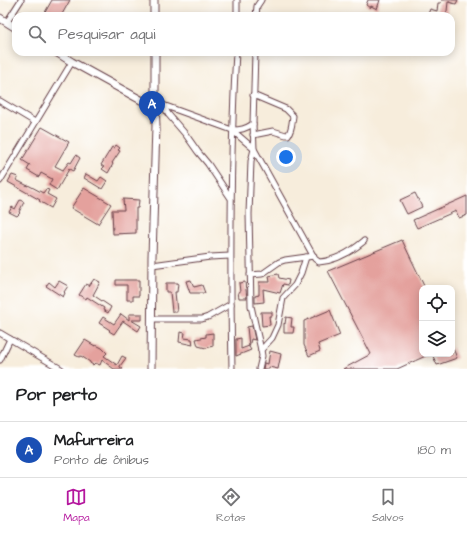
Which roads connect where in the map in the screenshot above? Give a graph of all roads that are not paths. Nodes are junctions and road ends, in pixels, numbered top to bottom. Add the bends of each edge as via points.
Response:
1 (21, 0) edge
2 (154, 0) edge
3 (237, 0) edge
4 (261, 0) edge
5 (256, 3) edge
6 (13, 12) edge
7 (154, 12) edge
8 (237, 12) edge
9 (12, 14) edge
10 (0, 18) edge
11 (7, 22) junction
12 (12, 25) edge
13 (62, 56) edge
14 (155, 56) edge
15 (236, 56) edge
16 (255, 56) edge
17 (72, 62) junction
18 (253, 95) junction
19 (0, 101) edge
20 (155, 106) junction
21 (164, 106) junction
22 (35, 122) junction
23 (253, 124) junction
24 (232, 130) junction
25 (253, 135) junction
26 (254, 149) junction
27 (0, 180) edge
28 (231, 198) junction
29 (364, 240) dead end
30 (230, 256) junction
31 (314, 256) junction
32 (306, 257) junction
33 (152, 265) junction
34 (250, 275) junction
35 (230, 304) junction
36 (152, 319) junction
37 (0, 333) edge
38 (10, 339) junction
39 (261, 350) junction
40 (0, 360) edge
41 (61, 369) edge
42 (151, 369) edge
43 (232, 369) edge
44 (259, 369) edge

1 - 6 street
2 - 7 main road
3 - 8 street
4 - 5 street
9 - 11 street
10 - 11 main road
11 - 12 main road
13 - 17 main road
14 - 20 main road
15 - 24 street
16 - 18 street
17 - 20 main road
17 - 22 street
18 - 23 street
18 - 25 street via 286,109 293,116 288,135 273,131
19 - 22 street
20 - 21 street
20 - 33 main road
21 - 24 street
21 - 28 street
22 - 27 street
23 - 24 street via 242,130
23 - 25 street
24 - 26 street
24 - 28 street
25 - 26 street
26 - 31 street
26 - 34 street
28 - 30 street
29 - 31 street via 333,259 319,262
30 - 33 street
30 - 35 street
31 - 32 street
32 - 34 street via 285,260 262,274
32 - 39 street via 295,285 284,298 278,325 272,338
33 - 36 main road
34 - 39 street via 252,306
35 - 36 street via 202,319
35 - 43 street
36 - 42 main road
37 - 38 street
38 - 40 street
38 - 41 street
39 - 44 street

